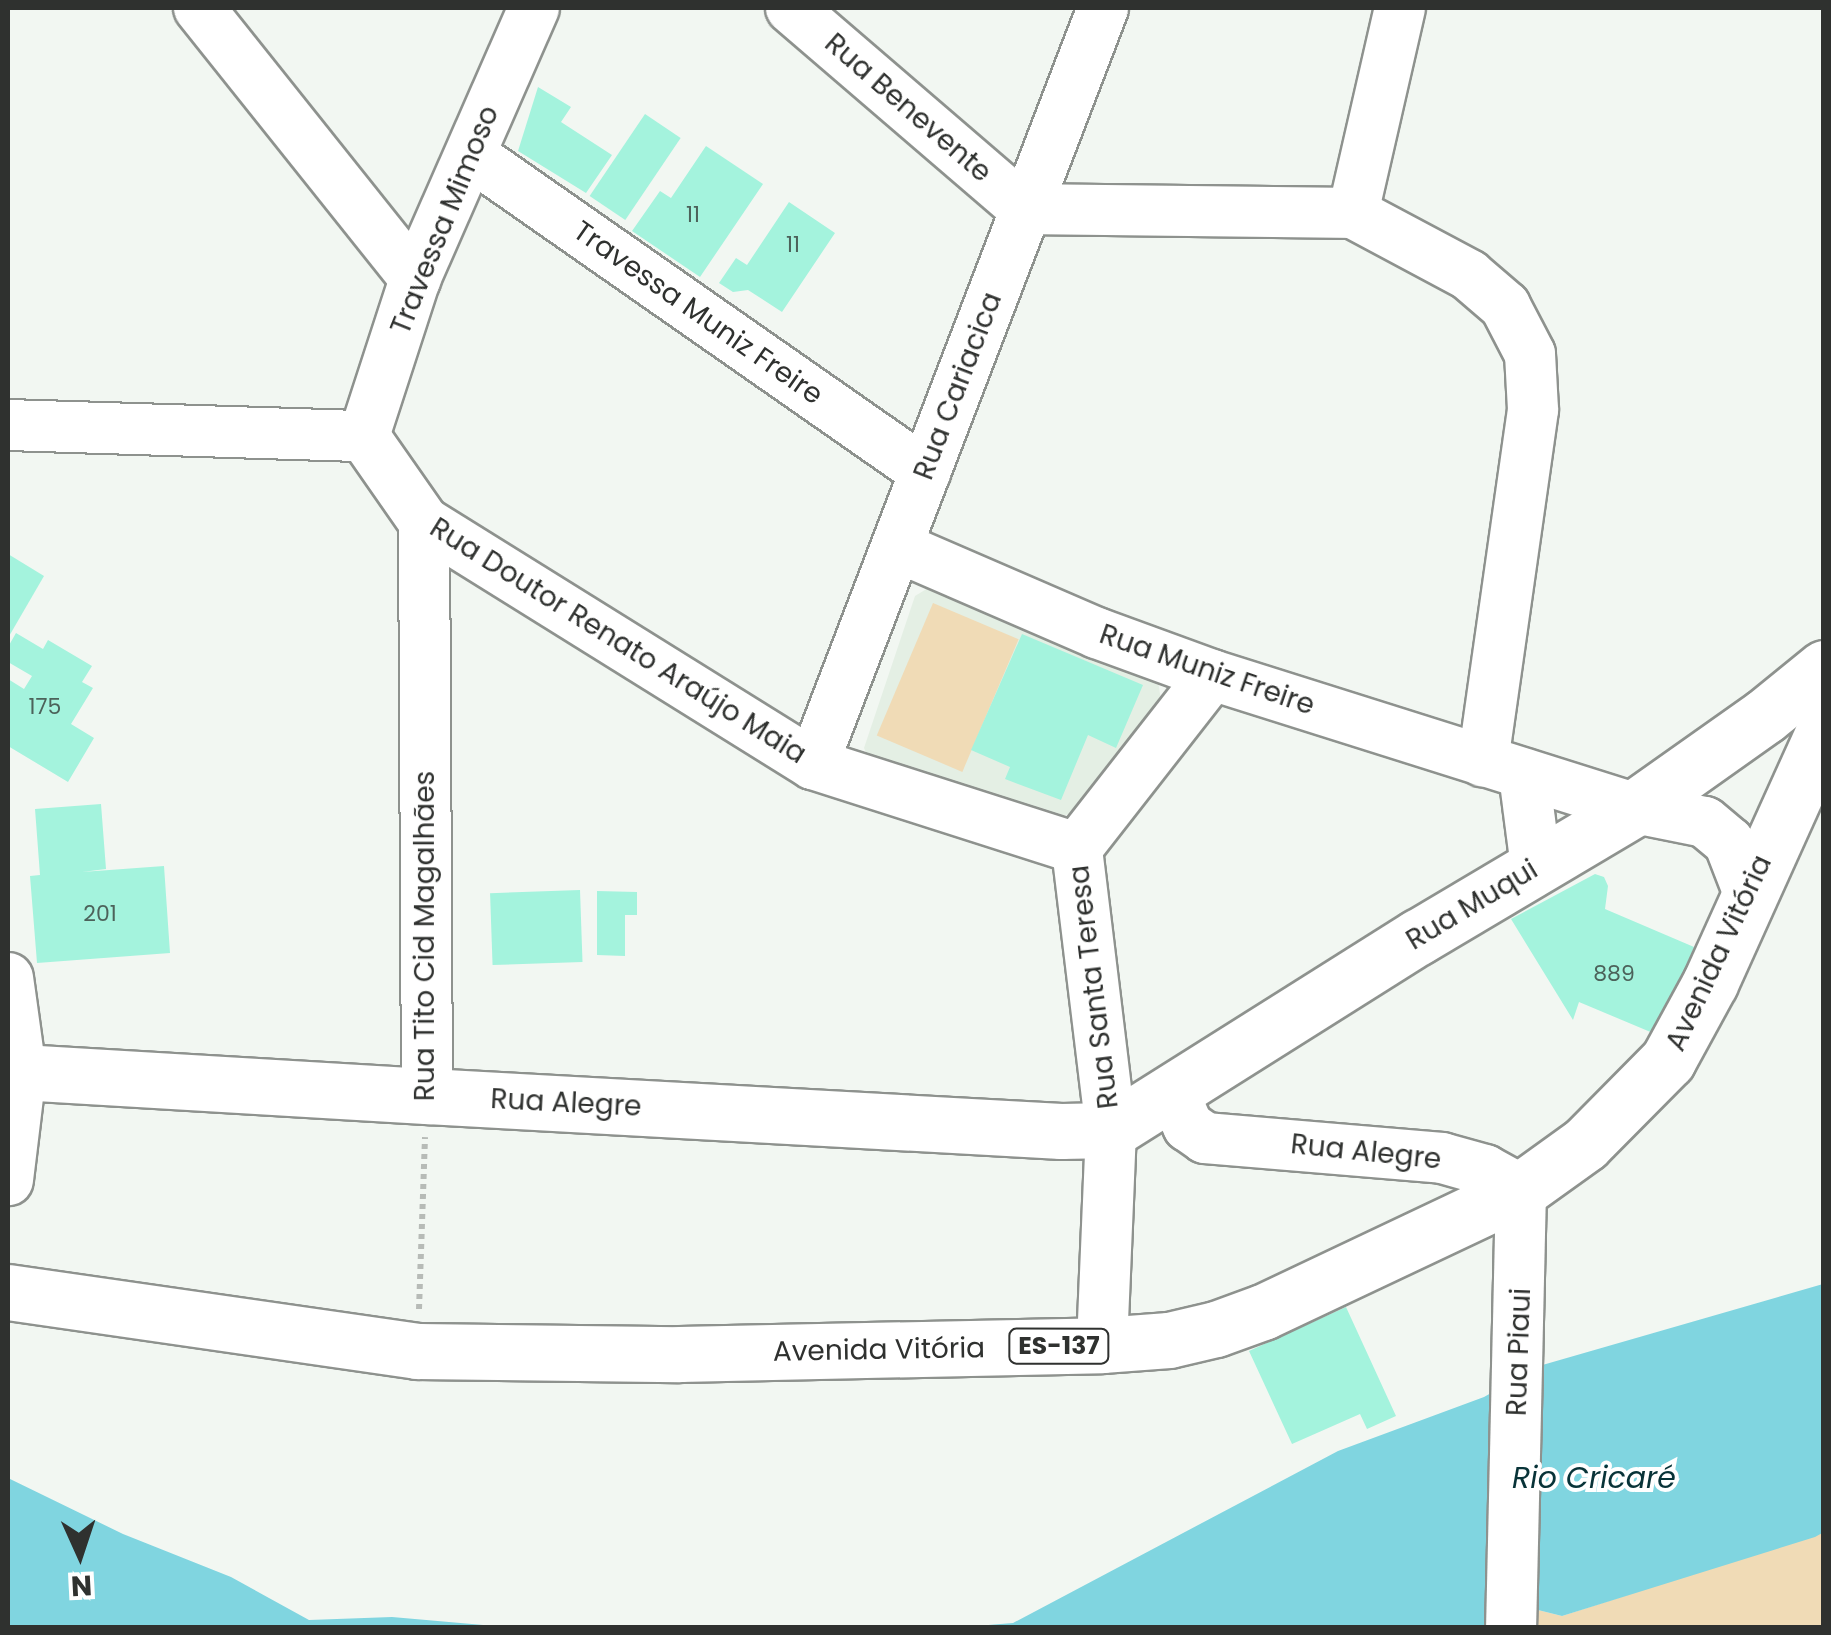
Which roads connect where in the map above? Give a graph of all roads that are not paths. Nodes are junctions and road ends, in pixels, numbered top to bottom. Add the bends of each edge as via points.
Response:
1 (200, 8) edge
2 (534, 8) edge
3 (792, 8) edge
4 (1103, 8) edge
5 (1400, 8) edge
6 (471, 155) junction
7 (1025, 210) junction
8 (1353, 213) junction
9 (415, 279) junction
10 (8, 426) edge
11 (364, 436) junction
12 (925, 472) junction
13 (424, 522) junction
14 (898, 547) junction
15 (1824, 668) edge
16 (1212, 675) junction
17 (1824, 731) edge
18 (813, 764) junction
19 (1503, 768) junction
20 (1635, 808) junction
21 (1077, 848) junction
22 (1536, 866) junction
23 (1748, 892) junction
24 (8, 978) edge
25 (14, 1070) edge
26 (1179, 1088) junction
27 (426, 1096) junction
28 (1111, 1130) junction
29 (8, 1180) edge
30 (1521, 1190) junction
31 (8, 1292) edge
32 (1102, 1345) junction
33 (1511, 1628) edge

1 - 9 street
2 - 6 street, Travessa Mimoso
3 - 7 street, Rua Benevente
4 - 7 street, Rua Cariacica
5 - 8 street
6 - 9 street, Travessa Mimoso
6 - 12 street, Travessa Muniz Freire
7 - 8 street
7 - 12 street, Rua Cariacica
8 - 19 street via 1469,274 1505,306 1530,354 1533,410
9 - 11 street, Travessa Mimoso
10 - 11 street
11 - 13 street, Rua Doutor Renato Araújo Maia
12 - 14 street, Rua Cariacica
13 - 18 street, Rua Doutor Renato Araújo Maia
13 - 27 street, Rua Tito Cid Magalhães
14 - 16 street, Rua Muniz Freire
14 - 18 street, Rua Cariacica
15 - 20 main road, Rua Muqui
16 - 19 street, Rua Muniz Freire
16 - 21 street, Rua Santa Teresa
17 - 23 main road, Avenida Vitória / ES-137
18 - 21 street, Rua Doutor Renato Araújo Maia
19 - 20 street, Rua Muniz Freire
19 - 22 street
20 - 22 main road, Rua Muqui
20 - 23 street, Rua Muniz Freire via 1706,822 1729,842
21 - 28 street, Rua Santa Teresa
22 - 26 main road, Rua Muqui
23 - 30 main road, Avenida Vitória / ES-137 via 1668,1060 1585,1144
24 - 25 street
25 - 27 main road, Rua Alegre
25 - 29 street
26 - 28 main road, Rua Muqui
26 - 30 street, Rua Alegre via 1188,1126 1205,1138 1442,1158 1485,1170
27 - 28 main road, Rua Alegre
28 - 32 street, Rua Santa Teresa
30 - 32 main road, Avenida Vitória / ES-137 via 1263,1312 1169,1340
30 - 33 street, Rua Piaui
31 - 32 main road, Avenida Vitória / ES-137 via 417,1350 679,1354

